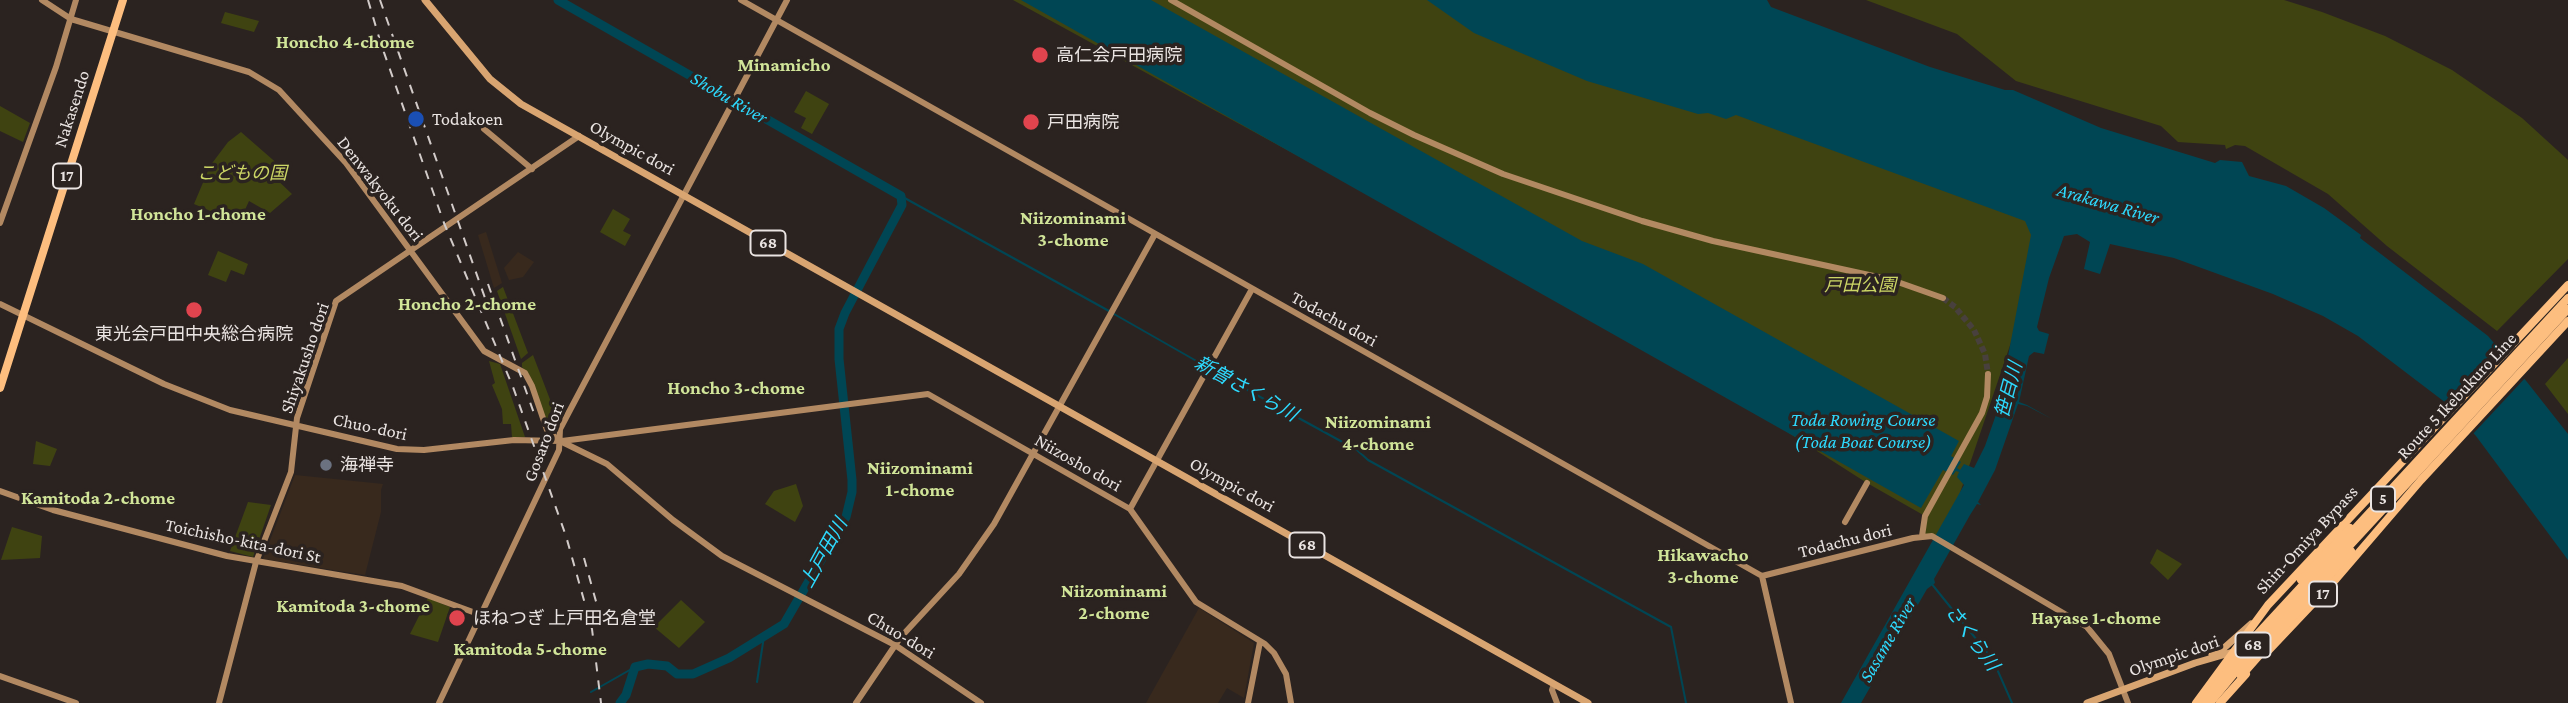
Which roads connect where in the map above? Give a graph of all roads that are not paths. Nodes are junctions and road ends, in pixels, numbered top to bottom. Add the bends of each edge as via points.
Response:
1 (42, 0) edge
2 (76, 0) edge
3 (123, 0) edge
4 (425, 0) edge
5 (741, 0) edge
6 (787, 0) edge
7 (1171, 0) edge
8 (71, 19) junction
9 (776, 20) junction
10 (112, 33) junction
11 (484, 129) dead end
12 (579, 136) junction
13 (532, 169) junction
14 (684, 195) junction
15 (0, 223) edge
16 (1155, 234) junction
17 (411, 251) junction
18 (2568, 285) edge
19 (1252, 289) junction
20 (1943, 298) tunnel mouth
21 (2568, 298) edge
22 (0, 304) edge
23 (2568, 309) edge
24 (22, 316) junction
25 (2568, 321) edge
26 (1988, 374) tunnel mouth
27 (0, 388) edge
28 (1060, 406) junction
29 (297, 426) junction
30 (560, 441) junction
31 (1033, 454) junction
32 (1156, 461) junction
33 (1867, 483) dead end
34 (2399, 487) junction
35 (0, 491) edge
36 (1130, 509) junction
37 (1844, 522) dead end
38 (1922, 536) junction
39 (256, 562) junction
40 (1762, 576) junction
41 (2304, 613) junction
42 (481, 615) junction
43 (2255, 621) junction
44 (1261, 642) junction
45 (895, 645) junction
46 (2231, 653) junction
47 (2195, 663) junction
48 (0, 676) edge
49 (1554, 684) junction
50 (2206, 689) junction
51 (2123, 690) junction
52 (2222, 700) edge
53 (76, 703) edge
54 (219, 703) edge
55 (439, 703) edge
56 (856, 703) edge
57 (981, 703) edge
58 (1248, 703) edge
59 (1291, 703) edge
60 (1557, 703) edge
61 (1588, 703) edge
62 (1791, 703) edge
63 (2087, 703) edge
64 (2128, 703) edge
65 (2196, 703) edge
66 (2202, 703) edge
67 (2210, 703) edge

1 - 8 street, Denwakyoku dori
2 - 8 street
3 - 10 highway, Nakasendo / 17
4 - 12 main road, Olympic dori / 68 via 500,89
5 - 9 street, Todachu dori
6 - 9 street, Gosaro dori
7 - 20 street via 1370,113 1503,174 1713,241 1892,280
8 - 10 street, Denwakyoku dori
8 - 15 street
9 - 14 street, Gosaro dori
9 - 16 street, Todachu dori
10 - 17 street, Denwakyoku dori via 249,72 270,83 346,163
10 - 24 highway, Nakasendo / 17
11 - 13 street
12 - 13 street, Shiyakusho dori
12 - 14 main road, Olympic dori / 68
13 - 17 street, Shiyakusho dori
14 - 28 main road, Olympic dori / 68
14 - 30 street, Gosaro dori via 560,429
16 - 19 street, Todachu dori
16 - 28 street
17 - 29 street, Shiyakusho dori via 336,301
17 - 30 street, Denwakyoku dori via 484,351 525,373 547,430
18 - 43 highway, Shin-Omiya Bypass / 17
19 - 32 street
19 - 40 street, Todachu dori
21 - 34 highway, Route 5 Ikebukuro Line / 5, bridge
22 - 24 street, Chuo-dori
23 - 34 highway, Route 5 Ikebukuro Line / 5, bridge
24 - 27 highway, Nakasendo / 17
24 - 29 street, Chuo-dori via 182,393
25 - 41 highway, 17
26 - 38 street via 1985,402 1925,516
28 - 31 street
28 - 32 main road, Olympic dori / 68
29 - 30 street, Chuo-dori via 410,450 514,440
29 - 39 street, Shiyakusho dori via 291,472
30 - 31 street, Niizosho dori via 928,394
30 - 42 street, Gosaro dori
30 - 45 street, Chuo-dori via 607,464 715,552
31 - 36 street, Niizosho dori
31 - 45 street via 979,547
32 - 36 street
32 - 49 main road, Olympic dori / 68
33 - 37 street
34 - 50 highway, bridge via 2332,545
34 - 52 highway, bridge via 2347,557
34 - 66 highway, Route 5 Ikebukuro Line / 5, bridge via 2251,642
34 - 67 highway, Route 5 Ikebukuro Line / 5, bridge
35 - 39 street, Toichisho-kita-dori St via 53,510
36 - 44 street, Niizosho dori via 1196,602
38 - 40 street, Todachu dori
38 - 51 street, Todachu dori via 1932,536 2087,627 2106,650
39 - 42 street, Toichisho-kita-dori St via 402,586
39 - 54 street, Shiyakusho dori
40 - 62 street
41 - 46 main road, Olympic dori / 68
41 - 52 highway, 17
42 - 55 street, Gosaro dori
43 - 46 highway, Shin-Omiya Bypass / 17
43 - 47 main road, 68 via 2221,651
44 - 58 street
44 - 59 street, Niizosho dori via 1281,663
45 - 56 street
45 - 57 street, Chuo-dori
46 - 47 main road, Olympic dori / 68
46 - 50 highway, Shin-Omiya Bypass / 17
47 - 51 main road, Olympic dori / 68
48 - 53 street
49 - 60 street
49 - 61 main road, Olympic dori / 68
50 - 65 highway, Shin-Omiya Bypass / 17
51 - 63 main road, Olympic dori / 68
51 - 64 street

